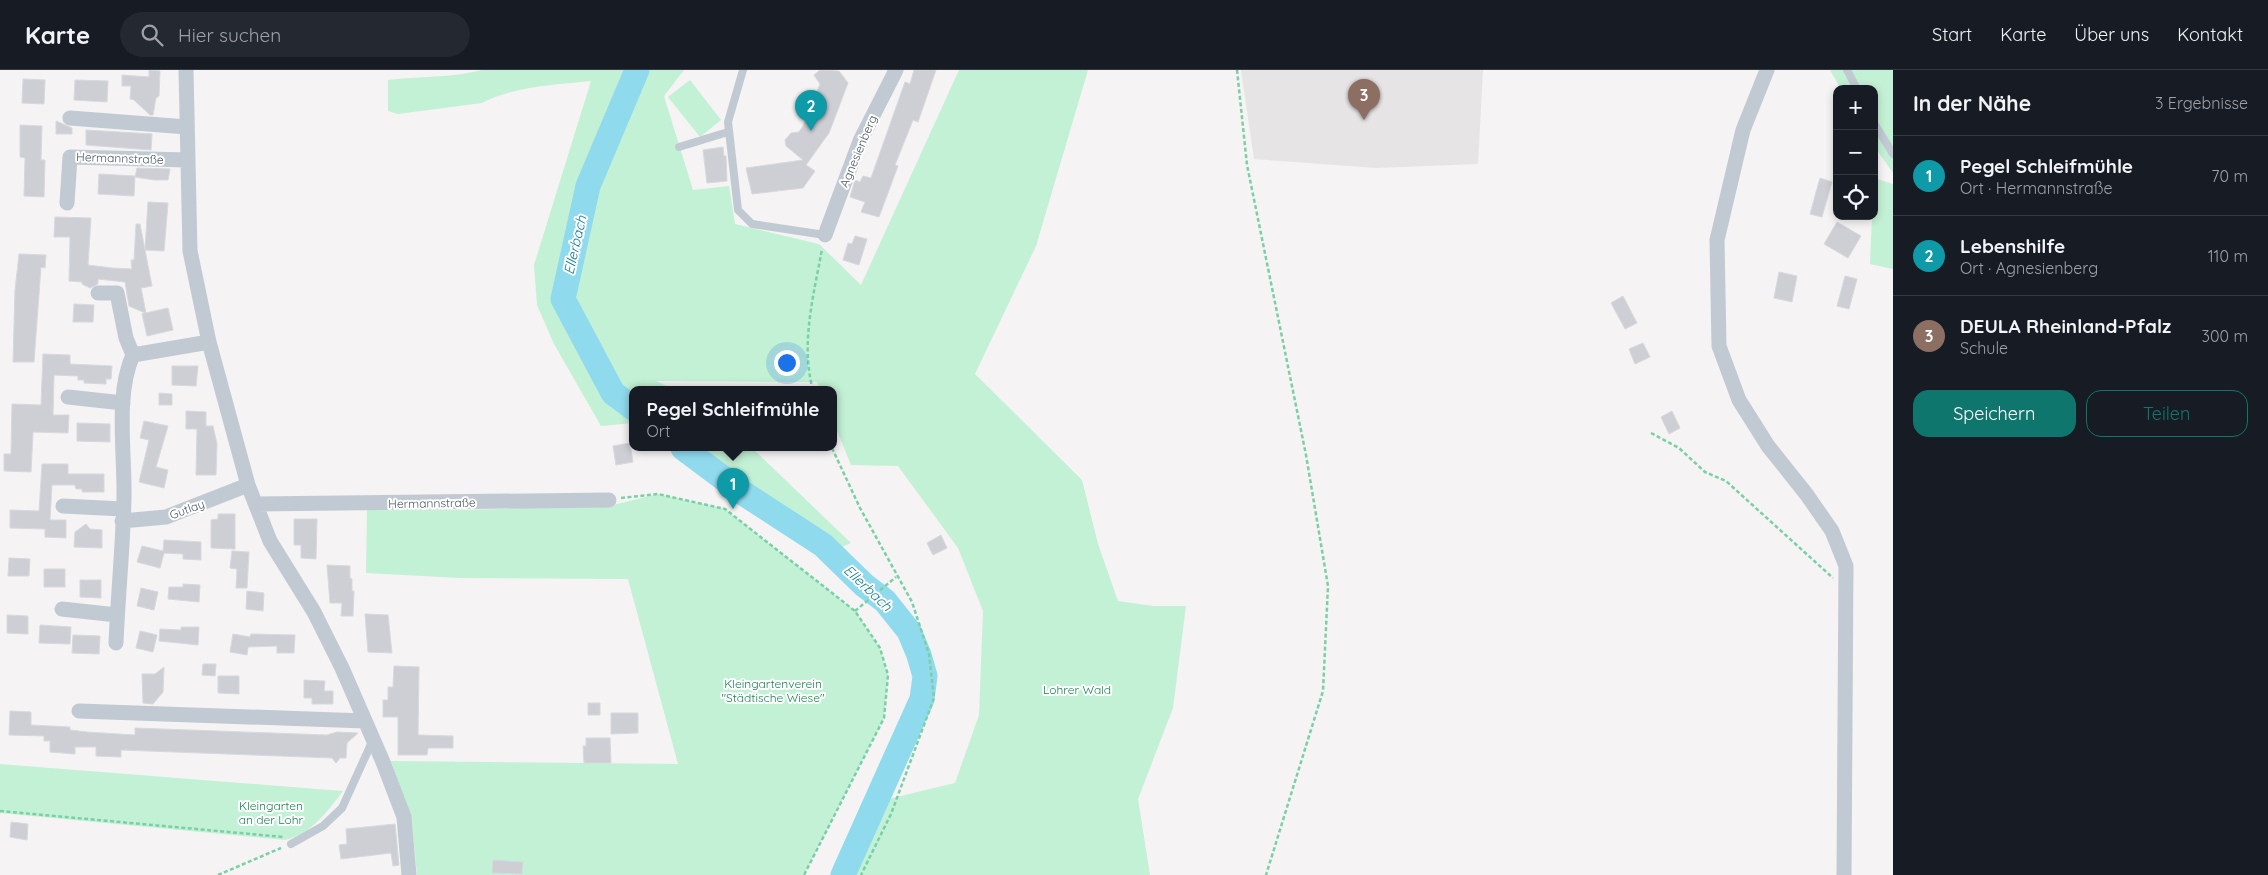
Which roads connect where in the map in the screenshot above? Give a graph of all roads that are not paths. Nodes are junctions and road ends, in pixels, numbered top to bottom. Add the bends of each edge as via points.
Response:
1 (186, 70) edge
2 (742, 70) edge
3 (896, 70) edge
4 (1767, 70) edge
5 (1847, 70) edge
6 (1855, 85) edge
7 (70, 118) dead end
8 (187, 127) junction
9 (1878, 130) edge
10 (728, 132) junction
11 (679, 147) dead end
12 (1893, 154) edge
13 (188, 160) junction
14 (67, 203) dead end
15 (825, 235) joint
16 (98, 293) dead end
17 (209, 342) junction
18 (133, 355) junction
19 (68, 396) dead end
20 (124, 403) junction
21 (248, 485) junction
22 (609, 500) road end
23 (256, 504) junction
24 (63, 506) dead end
25 (123, 515) junction
26 (62, 609) dead end
27 (118, 615) junction
28 (116, 642) dead end
29 (79, 711) dead end
30 (365, 721) junction
31 (373, 740) junction
32 (291, 844) road end
33 (410, 875) edge
34 (1844, 875) edge

1 - 8 street
2 - 10 lane
3 - 15 street, Agnesienberg via 860,141
4 - 34 street via 1743,130 1717,240 1719,346 1739,400 1768,446 1832,531 1846,566
5 - 6 lane
7 - 8 street
8 - 13 street
9 - 12 lane
10 - 11 lane
10 - 15 lane via 738,210 745,219 752,224
13 - 14 street, Hermannstraße via 70,156
13 - 17 street via 190,251
16 - 18 street via 117,293 126,338
17 - 18 street
17 - 21 street
18 - 20 street via 126,369
19 - 20 street
20 - 25 street
21 - 23 street
21 - 25 street, Gutlay via 166,517
22 - 23 street, Hermannstraße
23 - 30 street via 270,540 318,620
24 - 25 street, Gutlay
25 - 27 street
26 - 27 street
27 - 28 street
29 - 30 street
30 - 31 street
31 - 32 lane via 342,808 323,826
31 - 33 street via 404,817

